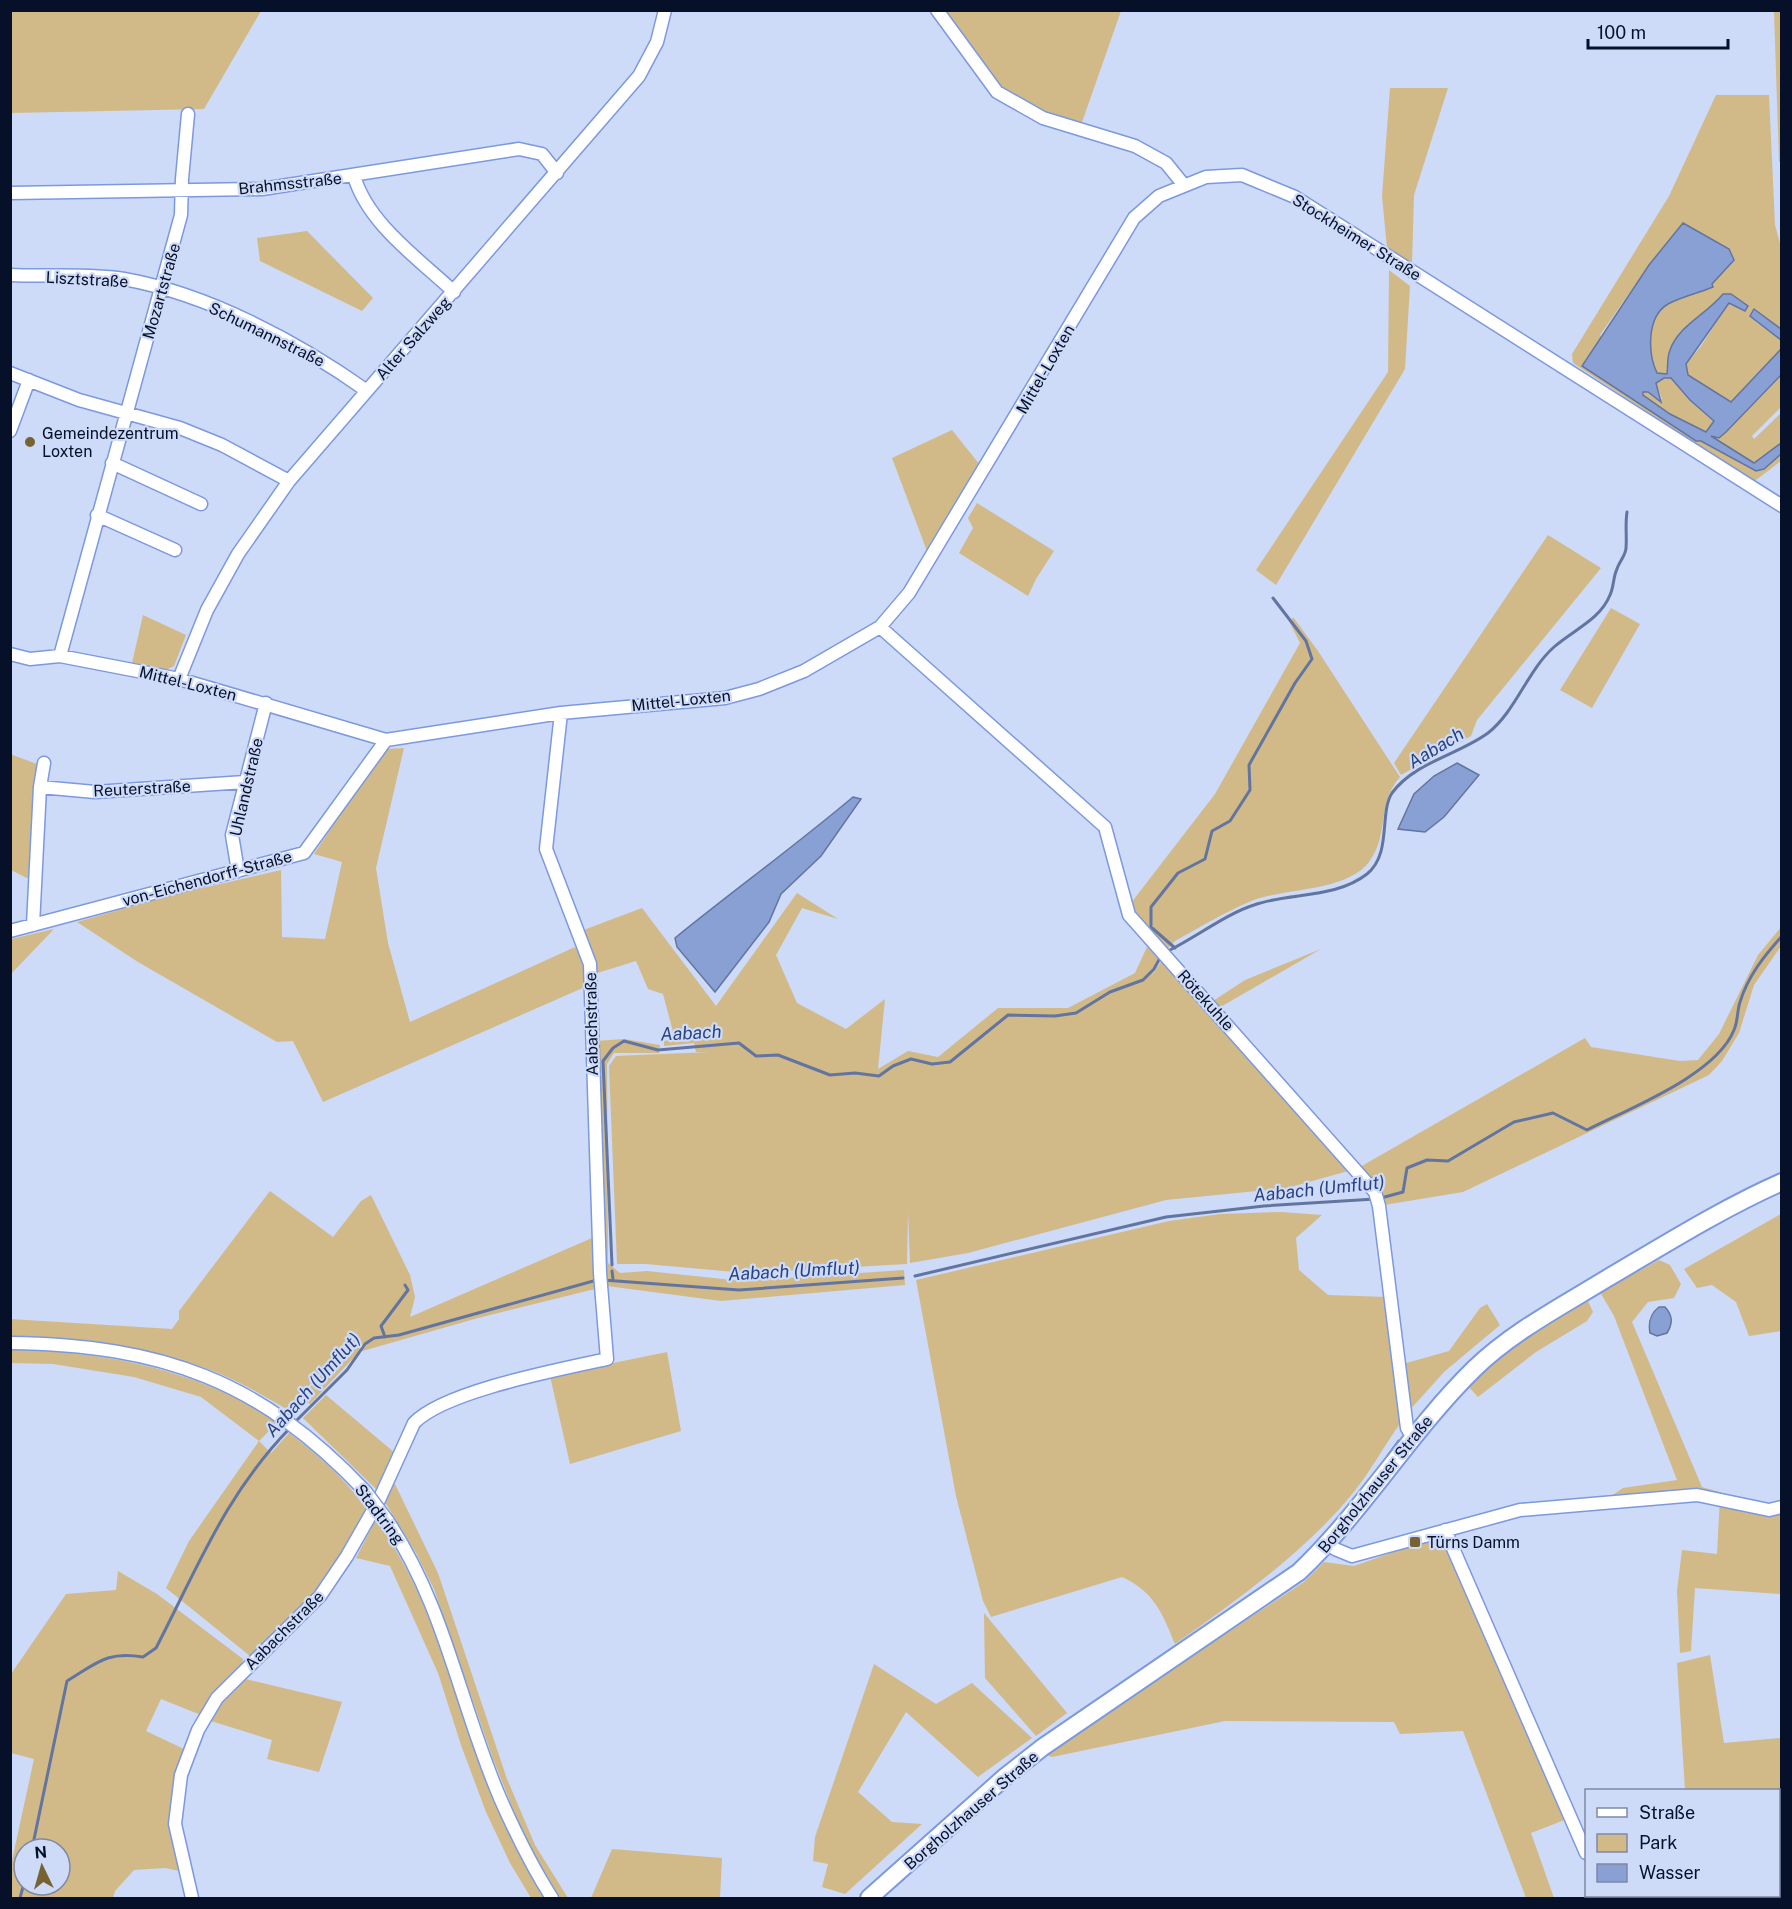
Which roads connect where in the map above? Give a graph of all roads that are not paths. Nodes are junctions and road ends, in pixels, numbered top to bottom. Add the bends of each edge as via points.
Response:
1 (665, 10) edge
2 (937, 10) edge
3 (189, 114) dead end
4 (557, 173) junction
5 (354, 176) junction
6 (1183, 184) junction
7 (182, 191) junction
8 (10, 193) edge
9 (10, 276) edge
10 (162, 288) junction
11 (454, 291) junction
12 (10, 372) edge
13 (29, 380) junction
14 (367, 391) junction
15 (126, 412) junction
16 (10, 431) edge
17 (112, 463) junction
18 (290, 481) junction
19 (201, 504) dead end
20 (1782, 506) edge
21 (97, 515) junction
22 (175, 550) dead end
23 (880, 627) junction
24 (10, 654) edge
25 (60, 656) junction
26 (178, 679) junction
27 (266, 703) junction
28 (561, 713) junction
29 (386, 740) junction
30 (44, 763) dead end
31 (245, 782) junction
32 (40, 787) junction
33 (238, 871) junction
34 (33, 925) junction
35 (10, 931) edge
36 (1782, 1182) edge
37 (10, 1343) edge
38 (1413, 1438) junction
39 (1782, 1507) edge
40 (1445, 1530) junction
41 (1329, 1543) junction
42 (1585, 1848) edge
43 (192, 1899) edge
44 (552, 1899) edge
45 (869, 1899) edge

1 - 4 street, Alter Salzweg via 657,42 639,76
2 - 6 street via 997,92 1043,118 1135,146 1166,163
3 - 7 street, Mozartstraße
4 - 5 street, Brahmsstraße via 542,154 519,149
4 - 11 street, Alter Salzweg
5 - 7 street, Brahmsstraße via 262,189
5 - 11 street via 358,189 388,231
6 - 20 street, Stockheimer Straße via 1206,177 1242,175 1295,197
6 - 23 street, Mittel-Loxten via 1159,196 1134,219 909,593
7 - 8 street, Brahmsstraße
7 - 10 street, Mozartstraße via 182,215
9 - 10 street, Lisztstraße via 123,279
10 - 14 street, Schumannstraße via 264,330 327,363
10 - 15 street, Mozartstraße
11 - 14 street, Alter Salzweg
12 - 13 street
13 - 15 street via 79,400
13 - 16 street
14 - 18 street, Alter Salzweg
15 - 17 street, Mozartstraße
15 - 18 street via 222,445
17 - 19 street
17 - 21 street, Mozartstraße
18 - 26 street, Alter Salzweg via 238,554 207,610
21 - 22 street
21 - 25 street, Mozartstraße
23 - 28 street, Mittel-Loxten via 804,671 725,698
23 - 38 street, Rötekuhle via 1105,826 1129,915 1375,1192 1407,1428
24 - 25 street, Mittel-Loxten via 30,659
25 - 26 street, Mittel-Loxten
26 - 27 street, Mittel-Loxten
27 - 29 street, Mittel-Loxten
27 - 31 street, Uhlandstraße
28 - 29 street, Mittel-Loxten
28 - 43 street, Aabachstraße via 546,849 590,964 600,1279 607,1359 483,1390 423,1413 414,1423 379,1500 320,1596 217,1698 198,1730 181,1775 175,1824
29 - 33 street, von-Eichendorff-Straße via 304,853
30 - 32 street
31 - 32 street, Reuterstraße via 95,792
31 - 33 street, Uhlandstraße via 232,835
32 - 34 street
33 - 34 street, von-Eichendorff-Straße
34 - 35 street, von-Eichendorff-Straße
36 - 38 main road, Borgholzhauser Straße via 1733,1205 1539,1320 1476,1366
37 - 44 street, Stadtring, bridge via 79,1346 166,1363 230,1386 308,1436 365,1491 415,1565 432,1602 499,1797
38 - 41 main road, Borgholzhauser Straße
39 - 40 street via 1769,1510 1697,1495 1520,1510
40 - 41 street via 1352,1556
40 - 42 street
41 - 45 main road, Borgholzhauser Straße via 1299,1572 1043,1747

